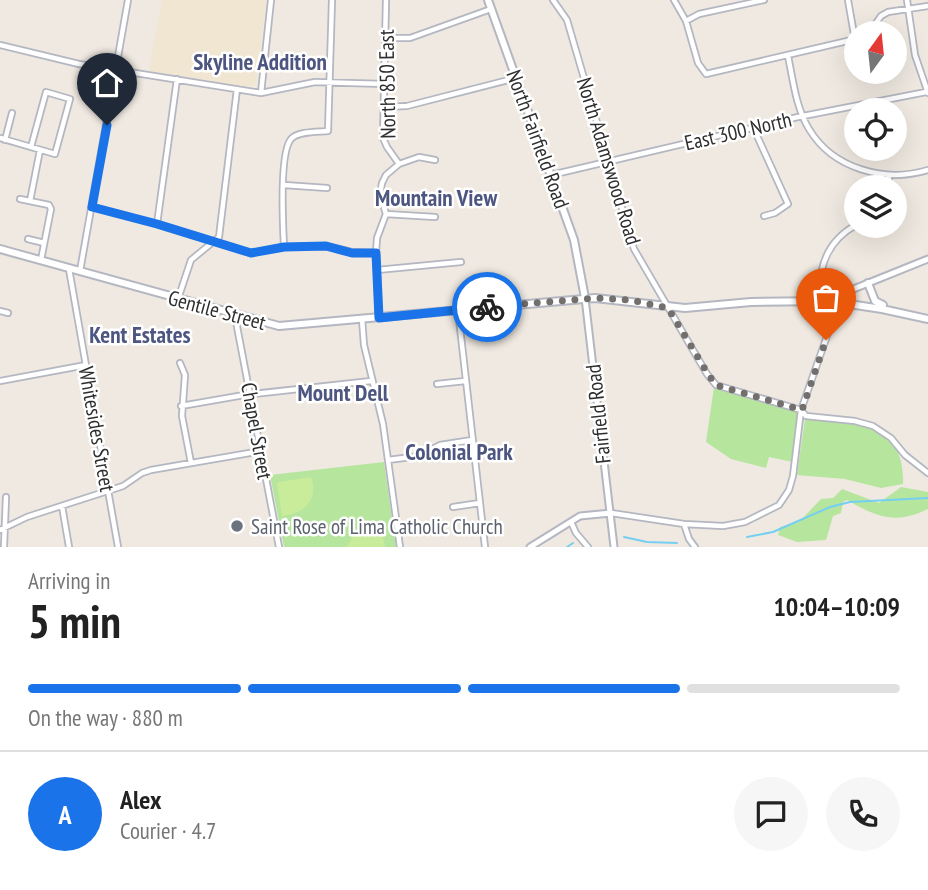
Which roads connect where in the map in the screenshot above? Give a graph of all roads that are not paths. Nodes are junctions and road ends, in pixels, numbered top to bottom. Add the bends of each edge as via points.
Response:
1 (128, 0) edge
2 (271, 0) edge
3 (332, 0) edge
4 (386, 0) edge
5 (488, 0) edge
6 (554, 0) edge
7 (674, 0) edge
8 (761, 0) edge
9 (848, 0) edge
10 (907, 0) edge
11 (928, 6) edge
12 (492, 9) junction
13 (908, 10) junction
14 (685, 21) junction
15 (852, 21) edge
16 (877, 21) edge
17 (385, 38) junction
18 (844, 42) edge
19 (0, 45) edge
20 (788, 56) junction
21 (116, 69) junction
22 (516, 78) junction
23 (177, 79) junction
24 (329, 81) junction
25 (385, 84) junction
26 (237, 89) junction
27 (261, 93) junction
28 (927, 93) edge
29 (384, 107) junction
30 (12, 113) dead end
31 (803, 116) junction
32 (753, 127) junction
33 (3, 139) edge
34 (31, 147) junction
35 (40, 150) junction
36 (435, 160) dead end
37 (608, 161) junction
38 (400, 163) junction
39 (928, 170) edge
40 (551, 175) junction
41 (889, 175) joint
42 (284, 185) junction
43 (327, 188) dead end
44 (20, 199) dead end
45 (30, 201) junction
46 (92, 207) junction
47 (386, 214) junction
48 (764, 216) dead end
49 (435, 217) dead end
50 (157, 224) junction
51 (844, 233) edge
52 (28, 239) dead end
53 (214, 242) junction
54 (44, 243) junction
55 (284, 247) junction
56 (0, 249) edge
57 (376, 253) junction
58 (928, 260) edge
59 (41, 261) junction
60 (461, 262) dead end
61 (69, 269) junction
62 (377, 270) junction
63 (79, 272) junction
64 (583, 280) joint
65 (868, 284) junction
66 (830, 292) dead end
67 (820, 293) junction
68 (811, 294) dead end
69 (585, 298) junction
70 (178, 299) junction
71 (839, 302) junction
72 (668, 308) junction
73 (458, 310) junction
74 (0, 311) edge
75 (8, 313) dead end
76 (911, 315) junction
77 (235, 316) junction
78 (379, 318) junction
79 (362, 319) junction
80 (928, 319) edge
81 (180, 363) dead end
82 (86, 365) junction
83 (0, 381) edge
84 (372, 381) junction
85 (465, 381) junction
86 (437, 384) dead end
87 (251, 395) junction
88 (181, 406) junction
89 (802, 410) junction
90 (472, 440) junction
91 (261, 451) junction
92 (388, 460) junction
93 (191, 463) junction
94 (928, 473) edge
95 (108, 492) junction
96 (6, 497) dead end
97 (480, 503) junction
98 (62, 506) junction
99 (453, 507) dead end
100 (611, 513) junction
101 (571, 522) junction
102 (684, 524) junction
103 (2, 529) edge
104 (582, 544) edge
105 (4, 547) edge
106 (69, 547) edge
107 (118, 547) edge
108 (279, 547) edge
109 (400, 547) edge
110 (485, 547) edge
111 (530, 547) edge
112 (588, 547) edge
113 (614, 547) edge
114 (695, 547) edge

1 - 21 street
2 - 27 street
3 - 24 street
4 - 17 street, North 850 East
5 - 12 main road, North Fairfield Road
6 - 37 street, North Adamswood Road via 566,20
7 - 14 street
8 - 14 street
9 - 15 street
10 - 13 street
11 - 13 street
12 - 17 street via 410,38
12 - 22 main road, North Fairfield Road
13 - 16 street via 888,12
13 - 28 street
14 - 20 street via 698,64 706,74
17 - 25 street, North 850 East
18 - 20 street
19 - 21 street
20 - 31 street
21 - 23 street
21 - 46 street
22 - 29 street via 407,106
22 - 40 main road, North Fairfield Road
23 - 26 street
23 - 50 street
24 - 25 street
24 - 27 street
24 - 42 street via 328,131 293,137 286,152
25 - 29 street, North 850 East
26 - 27 street
26 - 53 street via 219,237
28 - 31 street, East 300 North
29 - 38 street, North 850 East via 383,138
30 - 33 street
31 - 32 street, East 300 North
31 - 41 street via 809,130 837,157 855,168
32 - 37 street, East 300 North
32 - 48 street via 788,204
33 - 34 street
34 - 35 street
34 - 35 street via 46,92 70,99 55,154
35 - 45 street
36 - 38 street via 419,157
37 - 40 street, East 300 North
37 - 72 street, North Adamswood Road via 634,249
38 - 47 street via 382,183
39 - 41 street
40 - 64 main road, North Fairfield Road
42 - 43 street
42 - 55 street
44 - 45 street
45 - 54 street via 51,209
46 - 50 street
46 - 63 street
47 - 49 street
47 - 57 street
50 - 53 street
51 - 67 street via 822,264
52 - 54 street
53 - 55 street via 251,253
53 - 70 street via 191,260
54 - 59 street
55 - 57 street via 326,246
56 - 59 main road, Gentile Street
57 - 62 street
58 - 65 street
59 - 61 main road, Gentile Street
60 - 62 street
61 - 63 main road, Gentile Street
61 - 82 street, Whitesides Street
62 - 78 street
63 - 70 main road, Gentile Street
64 - 69 main road, Fairfield Road
65 - 71 street via 845,293
65 - 76 main road via 877,303
66 - 67 street
67 - 68 street
69 - 72 main road, Gentile Street
69 - 73 main road, Gentile Street
69 - 100 street, Fairfield Road
70 - 77 main road, Gentile Street
71 - 72 main road, Gentile Street
71 - 76 main road, Gentile Street
71 - 89 street
72 - 89 street, North Adamswood Road via 716,385
73 - 78 main road, Gentile Street
73 - 85 street
74 - 75 street
76 - 80 main road
77 - 79 main road, Gentile Street via 283,326
77 - 87 street, Chapel Street
78 - 79 main road, Gentile Street
79 - 84 street
81 - 88 street via 185,374
82 - 83 street
82 - 95 street, Whitesides Street
84 - 87 street
84 - 92 street
85 - 86 street
85 - 90 street
87 - 88 street
87 - 91 street, Chapel Street
88 - 93 street
89 - 94 street, North Adamswood Road via 806,416 873,426
89 - 102 street via 793,476 779,505 735,525
90 - 92 street
90 - 97 street
91 - 93 street
91 - 108 street, Chapel Street
92 - 109 street
93 - 95 street via 142,473
95 - 98 street
95 - 107 street, Whitesides Street
96 - 103 street
97 - 99 street
97 - 110 street
98 - 103 street
98 - 106 street
100 - 101 street via 580,516
100 - 102 street
100 - 113 street, Fairfield Road
101 - 104 street
101 - 111 street
102 - 114 street
103 - 105 street
104 - 112 street

